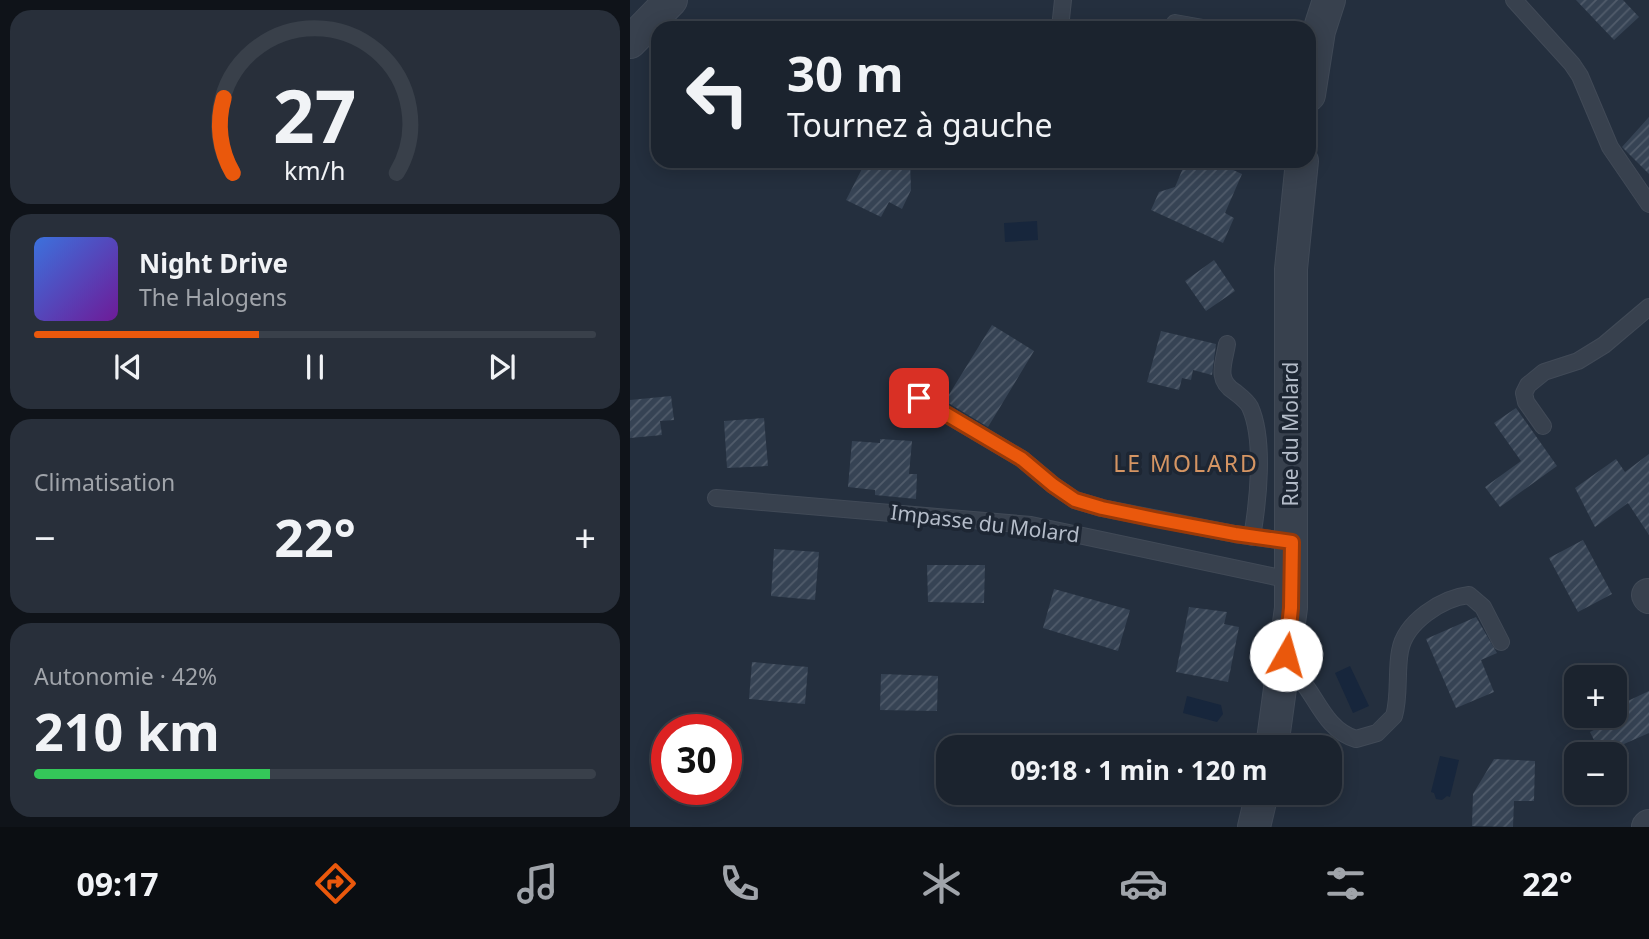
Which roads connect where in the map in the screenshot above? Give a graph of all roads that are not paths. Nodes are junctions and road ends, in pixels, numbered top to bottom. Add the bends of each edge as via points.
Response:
1 (671, 0) edge
2 (1063, 0) edge
3 (1329, 0) edge
4 (1514, 0) edge
5 (1061, 21) edge
6 (1316, 40) edge
7 (630, 42) edge
8 (1301, 168) edge
9 (1649, 205) edge
10 (1649, 307) edge
11 (1227, 344) dead end
12 (919, 398) dead end
13 (1542, 426) dead end
14 (716, 498) dead end
15 (1297, 535) junction
16 (1252, 537) junction
17 (1291, 577) junction
18 (1501, 642) dead end
19 (1283, 670) junction
20 (1274, 735) edge
21 (1259, 805) edge
22 (1254, 827) edge

1 - 7 street
2 - 5 lane
3 - 6 street
4 - 9 lane via 1580,76 1610,147
8 - 15 street, Rue du Molard via 1291,268
10 - 13 lane via 1604,345 1545,372 1528,385 1526,402
11 - 16 lane via 1223,381 1249,406 1255,427 1259,473
12 - 16 lane via 1022,459 1075,500
14 - 17 lane, Impasse du Molard via 1031,525
15 - 16 lane
15 - 17 street, Rue du Molard
17 - 19 street, Rue du Molard
18 - 19 lane via 1483,607 1469,595 1437,606 1401,647 1394,716 1377,733 1356,739 1337,731 1297,675
19 - 20 street, Rue du Molard
21 - 22 street

